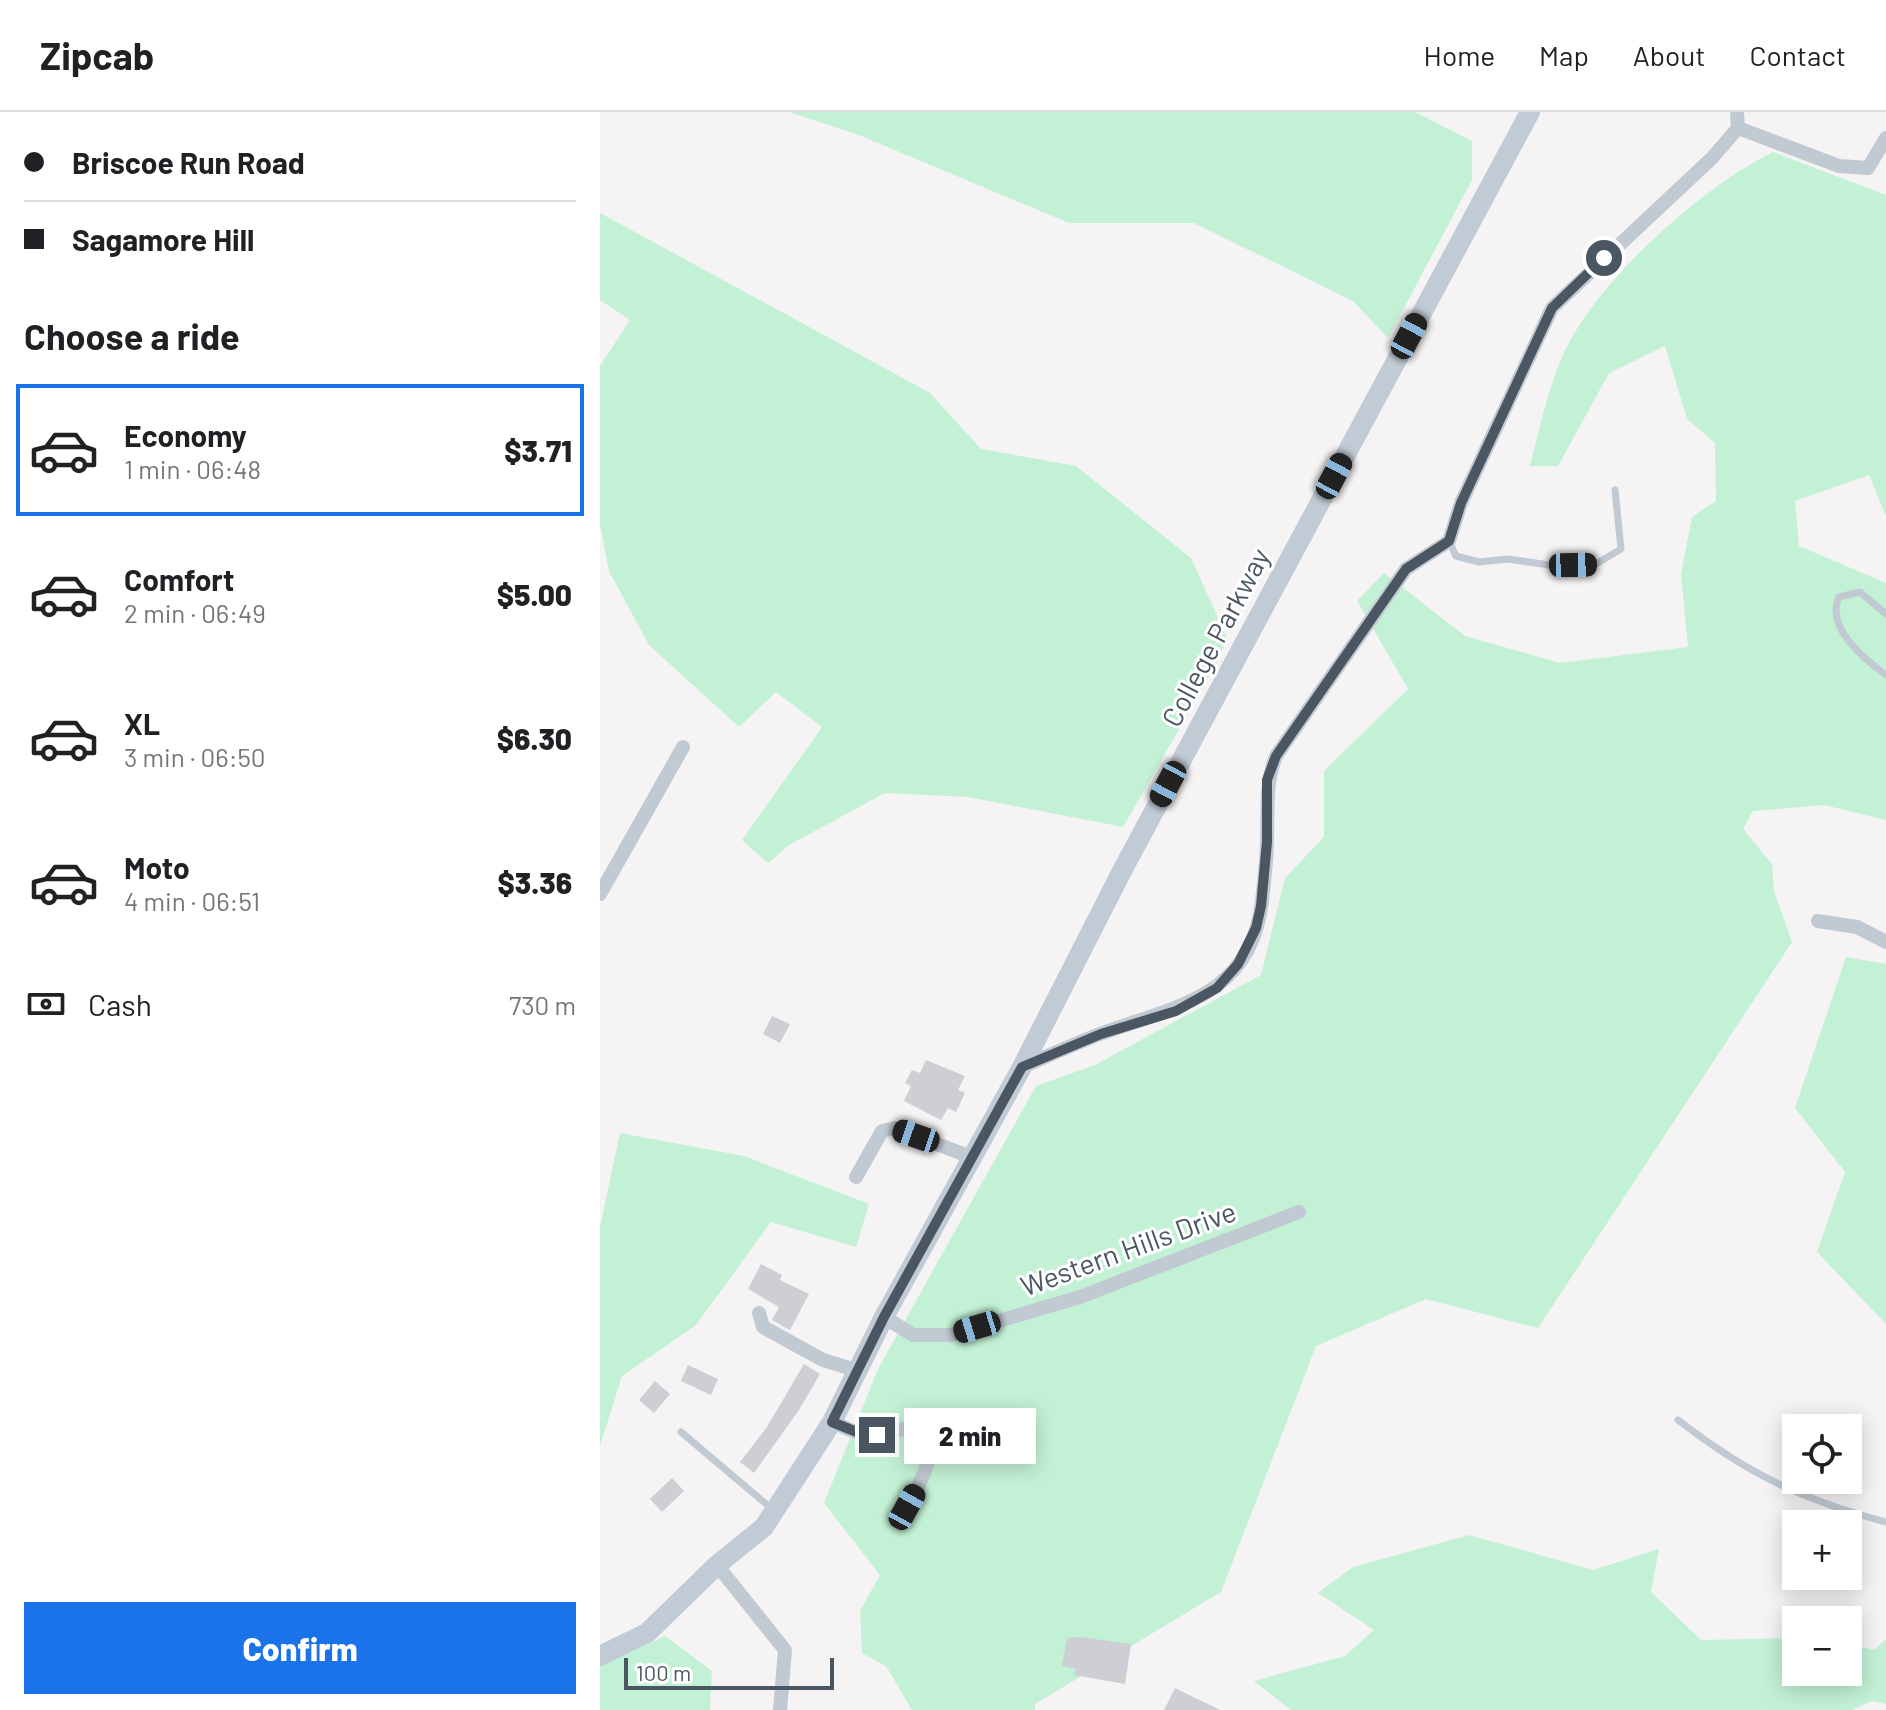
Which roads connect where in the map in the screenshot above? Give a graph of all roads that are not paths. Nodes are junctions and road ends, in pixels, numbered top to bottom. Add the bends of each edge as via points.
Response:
1 (1530, 112) edge
2 (1737, 120) edge
3 (1886, 138) edge
4 (1615, 490) dead end
5 (1449, 541) junction
6 (1886, 614) edge
7 (1886, 675) edge
8 (683, 747) dead end
9 (600, 894) edge
10 (1818, 921) dead end
11 (1886, 942) edge
12 (1022, 1067) junction
13 (971, 1157) junction
14 (856, 1177) dead end
15 (1299, 1212) dead end
16 (759, 1313) dead end
17 (884, 1317) junction
18 (856, 1370) junction
19 (1678, 1420) dead end
20 (832, 1422) junction
21 (681, 1432) dead end
22 (907, 1507) dead end
23 (774, 1511) junction
24 (1886, 1522) edge
25 (717, 1565) junction
26 (600, 1656) edge
27 (780, 1710) edge

1 - 12 street, College Parkway
2 - 3 street via 1839,166 1868,168
2 - 5 street via 1712,158 1552,308 1461,503
4 - 5 lane via 1621,549 1596,564 1479,562 1456,556
5 - 12 street via 1406,569 1276,756 1267,780 1261,906 1238,964 1217,988 1176,1011 1101,1034
6 - 7 lane via 1860,592 1839,597 1834,608 1849,641
8 - 9 street
10 - 11 street via 1857,927
12 - 13 street, College Parkway
13 - 14 street via 895,1128 882,1131
13 - 17 street, College Parkway
15 - 17 street, Western Hills Drive via 1080,1297 951,1335 913,1335
16 - 18 street via 763,1327 823,1360
17 - 18 street, College Parkway
18 - 20 street, College Parkway
19 - 24 lane via 1730,1460 1802,1497
20 - 22 street via 864,1435 910,1429 925,1437 927,1471
20 - 23 street, College Parkway
21 - 23 lane
23 - 25 street, College Parkway via 764,1527
25 - 26 street, College Parkway via 647,1633
25 - 27 street via 785,1650

